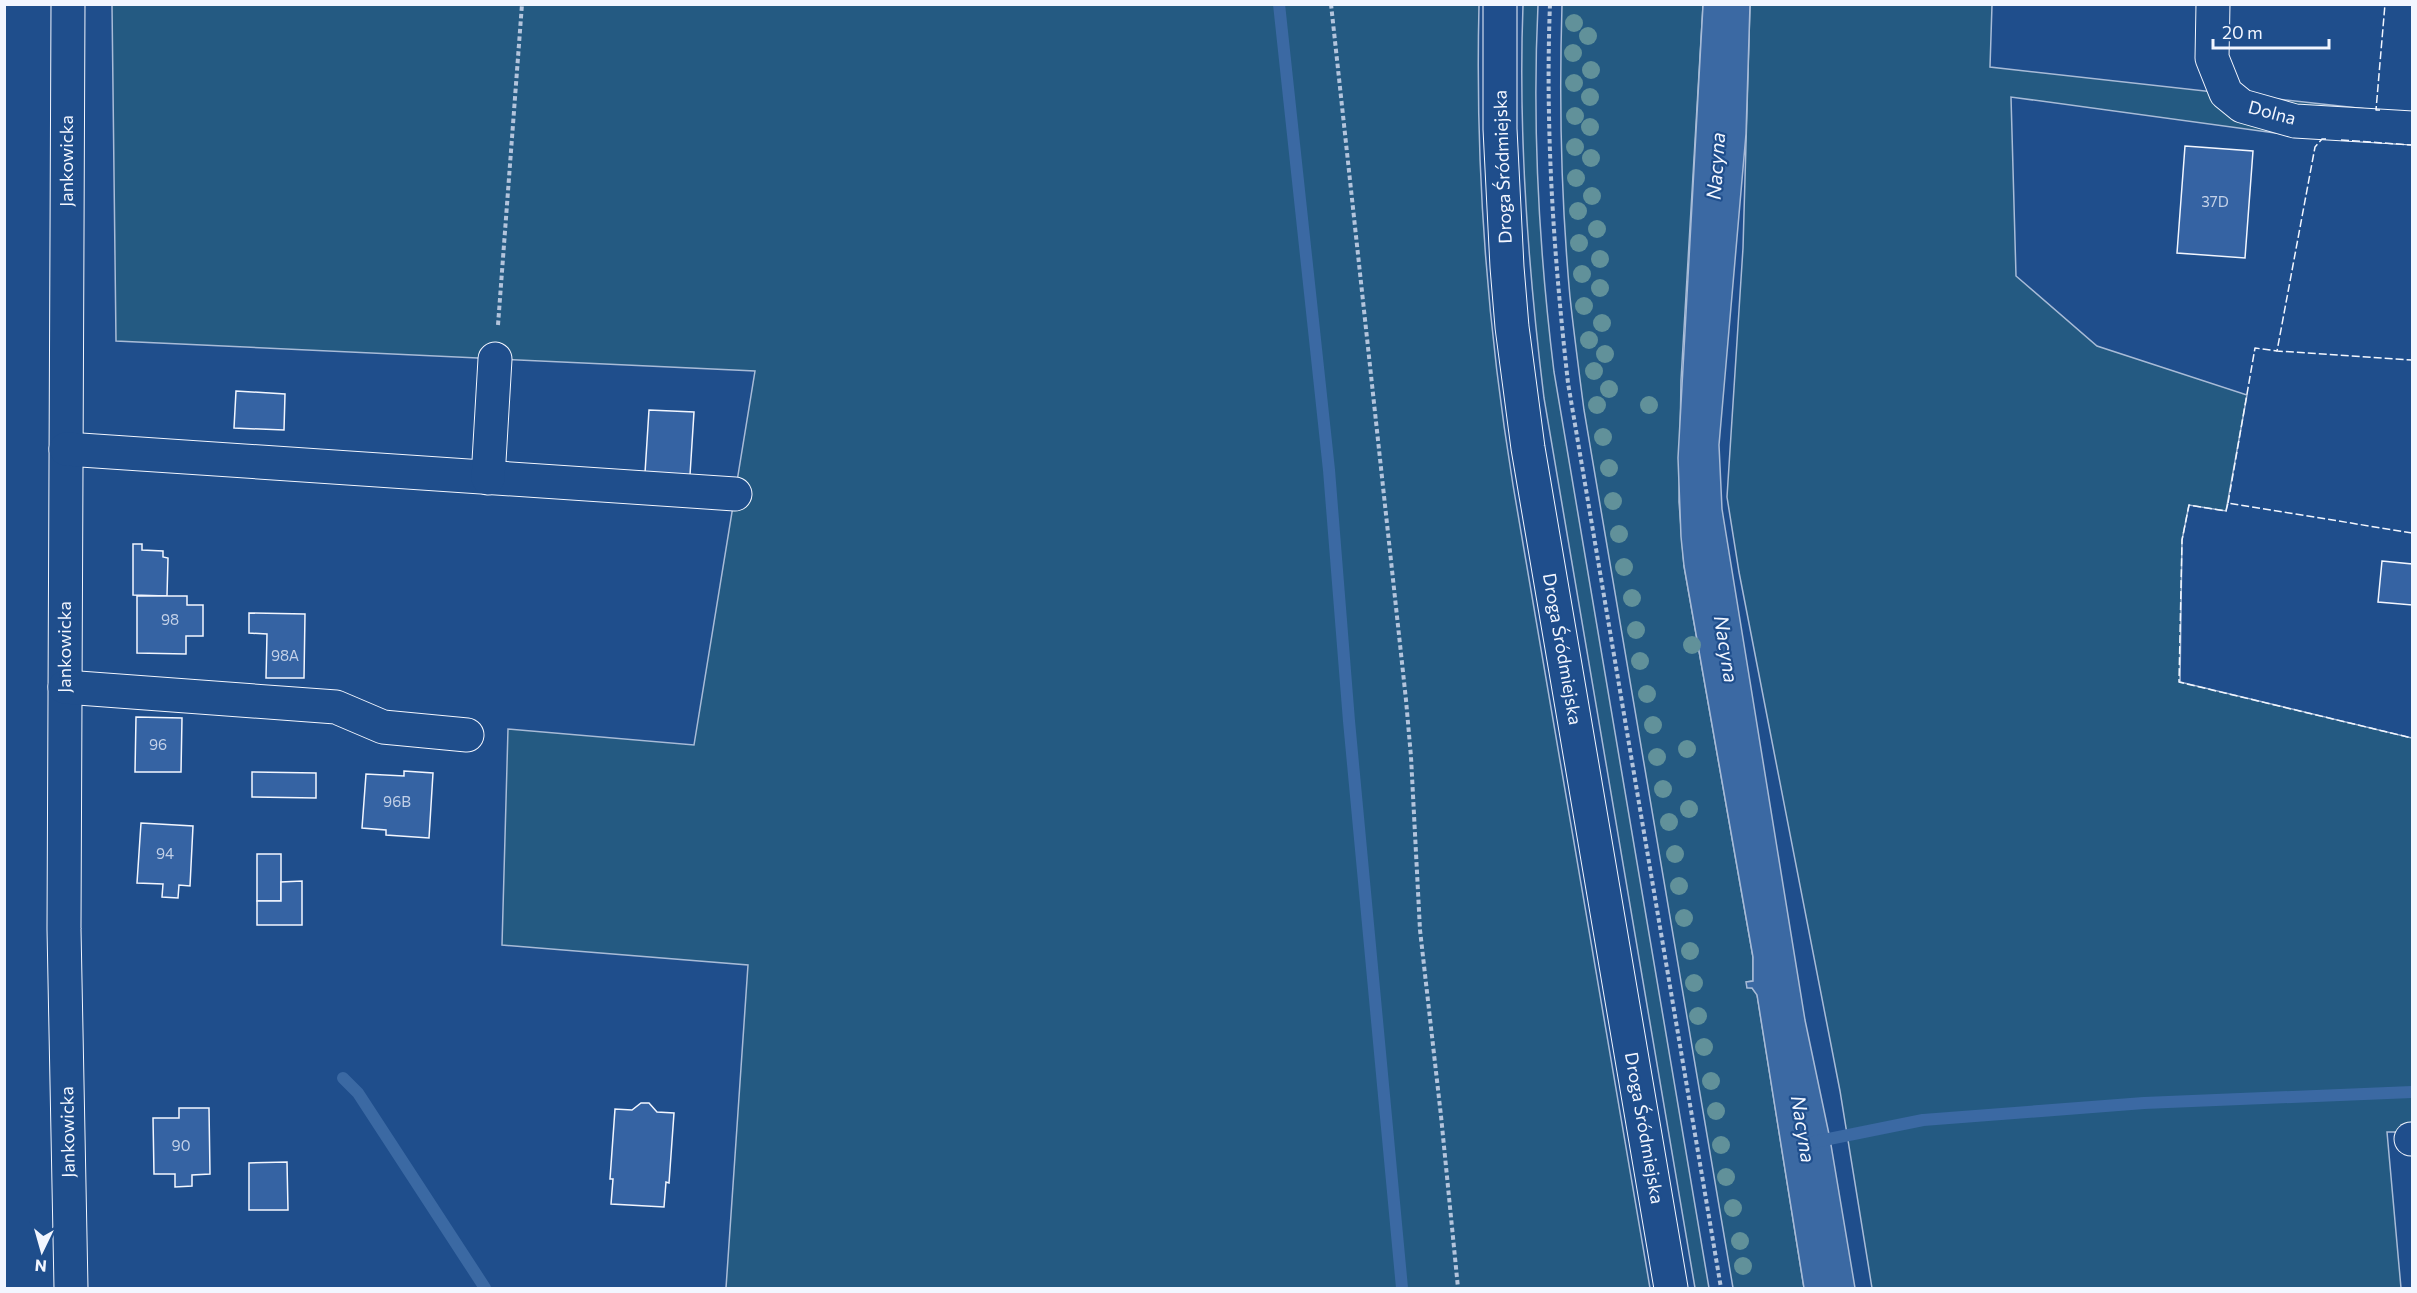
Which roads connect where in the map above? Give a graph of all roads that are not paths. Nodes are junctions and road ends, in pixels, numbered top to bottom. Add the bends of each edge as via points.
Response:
1 (68, 4) edge
2 (1500, 4) edge
3 (2213, 4) edge
4 (2412, 128) edge
5 (495, 359) road end
6 (66, 448) junction
7 (488, 478) junction
8 (735, 494) dead end
9 (65, 687) junction
10 (467, 735) dead end
11 (71, 1288) edge
12 (1671, 1288) edge

1 - 6 street, Jankowicka
2 - 12 street, Droga Śródmiejska via 1502,189 1512,327 1528,448
3 - 4 street, Dolna via 2212,58 2226,93 2242,106 2295,121
5 - 7 street
6 - 7 street
6 - 9 street, Jankowicka
7 - 8 street
9 - 10 street via 336,707 383,727
9 - 11 street, Jankowicka via 64,929

